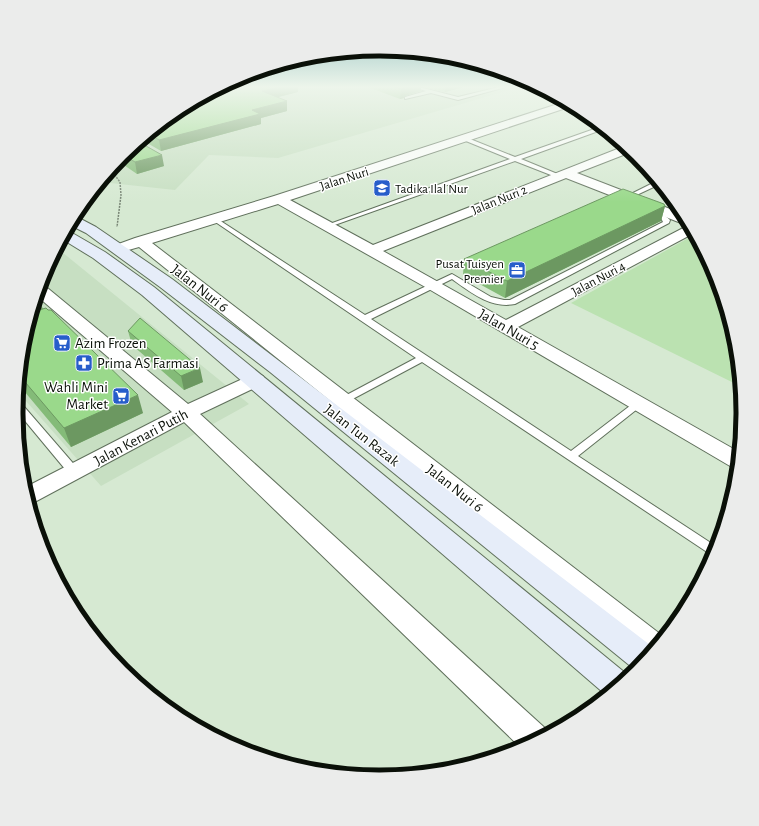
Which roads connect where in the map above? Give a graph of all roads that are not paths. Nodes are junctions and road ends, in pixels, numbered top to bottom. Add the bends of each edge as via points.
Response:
1 (501, 126) edge
2 (597, 130) edge
3 (463, 138) junction
4 (622, 151) edge
5 (516, 159) junction
6 (561, 175) junction
7 (653, 185) edge
8 (279, 199) junction
9 (621, 200) junction
10 (677, 217) edge
11 (214, 219) junction
12 (78, 223) edge
13 (327, 226) junction
14 (686, 232) edge
15 (70, 237) edge
16 (129, 245) junction
17 (371, 251) junction
18 (433, 285) junction
19 (44, 294) edge
20 (364, 319) junction
21 (505, 327) junction
22 (423, 358) junction
23 (256, 380) junction
24 (344, 400) junction
25 (638, 404) junction
26 (23, 411) edge
27 (186, 413) junction
28 (571, 456) junction
29 (733, 458) edge
30 (74, 472) junction
31 (33, 494) edge
32 (709, 548) edge
33 (652, 643) edge
34 (641, 656) edge
35 (614, 682) edge
36 (531, 736) edge

1 - 3 street, Jalan Nuri
2 - 5 lane
3 - 5 lane
3 - 8 street, Jalan Nuri
4 - 6 street, Jalan Nuri 2
5 - 6 lane
5 - 13 lane
6 - 9 street
6 - 17 street, Jalan Nuri 2
7 - 9 lane
8 - 11 street, Jalan Nuri
8 - 13 street, Jalan Nuri 5
9 - 10 street
9 - 18 lane via 668,220 505,304 492,301 455,275
11 - 16 street, Jalan Nuri
11 - 20 lane
12 - 16 main road, Jalan Tun Razak
13 - 17 street, Jalan Nuri 5
14 - 21 street, Jalan Nuri 4
15 - 23 main road, Jalan Tun Razak via 148,291
16 - 24 street, Jalan Nuri 6
16 - 34 main road, Jalan Tun Razak via 277,368
17 - 18 street, Jalan Nuri 5
18 - 20 lane
18 - 21 street, Jalan Nuri 5
19 - 27 street via 66,316
20 - 22 lane
21 - 25 street, Jalan Nuri 5
22 - 24 lane
22 - 28 lane
23 - 27 street, Jalan Kenari Putih
23 - 35 main road, Jalan Tun Razak
24 - 33 street, Jalan Nuri 6
25 - 28 lane
25 - 29 street, Jalan Nuri 5
26 - 30 lane
27 - 30 street, Jalan Kenari Putih
27 - 36 street
28 - 32 lane
30 - 31 street, Jalan Kenari Putih

